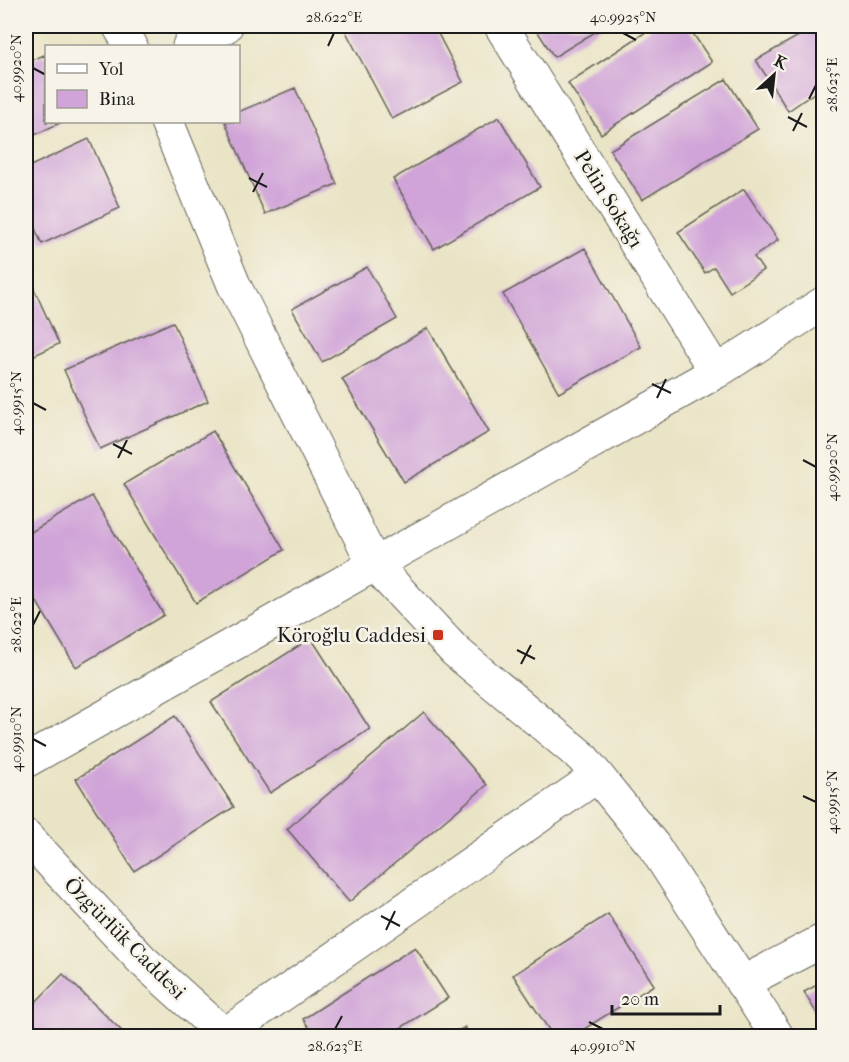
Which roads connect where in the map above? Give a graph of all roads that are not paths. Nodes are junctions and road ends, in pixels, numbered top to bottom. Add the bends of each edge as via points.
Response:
1 (119, 26) edge
2 (226, 26) edge
3 (501, 26) edge
4 (130, 45) edge
5 (191, 45) edge
6 (167, 123) edge
7 (824, 303) edge
8 (716, 372) junction
9 (374, 564) junction
10 (26, 761) edge
11 (597, 776) junction
12 (26, 836) edge
13 (824, 940) edge
14 (742, 983) junction
15 (225, 1036) edge
16 (777, 1036) edge

1 - 4 street
2 - 5 street
3 - 8 street, Pelin Sokağı
6 - 9 street via 234,285
7 - 8 street
8 - 9 street
9 - 10 street
9 - 11 street via 454,651 582,757
11 - 14 street via 653,845
11 - 15 street
12 - 15 street, Özgürlük Caddesi via 142,960
13 - 14 street
14 - 16 street

